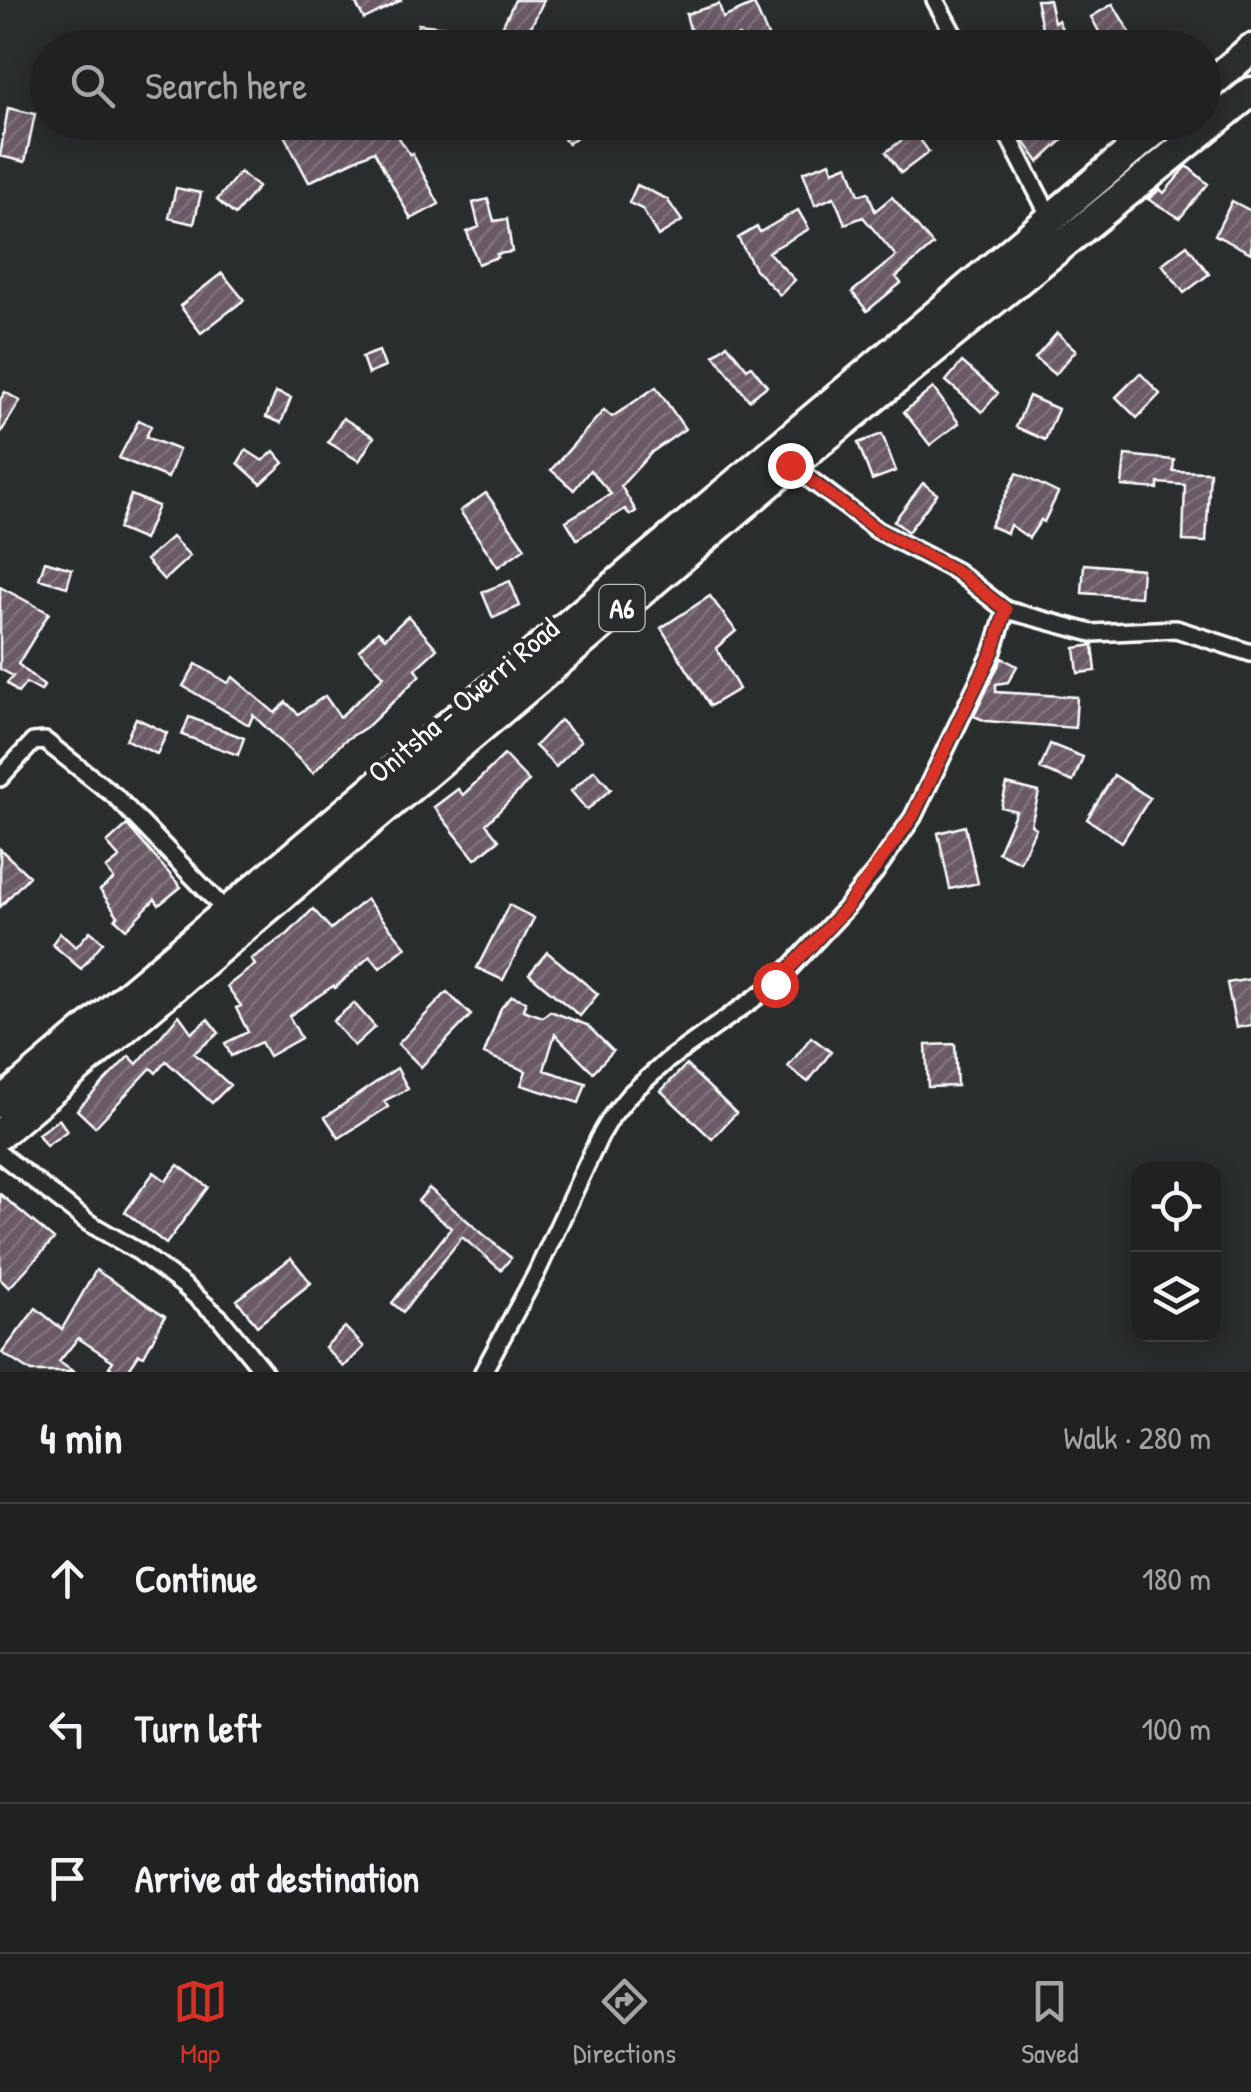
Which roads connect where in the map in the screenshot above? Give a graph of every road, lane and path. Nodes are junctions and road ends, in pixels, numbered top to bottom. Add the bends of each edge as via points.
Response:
1 (935, 0) edge
2 (951, 30) edge
3 (1251, 50) edge
4 (1221, 76) edge
5 (1251, 92) edge
6 (1221, 116) edge
7 (1010, 140) edge
8 (1144, 140) edge
9 (1192, 140) edge
10 (1052, 219) junction
11 (790, 465) junction
12 (1006, 610) junction
13 (1251, 653) edge
14 (0, 778) edge
15 (227, 912) junction
16 (0, 1102) edge
17 (0, 1134) edge
18 (0, 1154) edge
19 (264, 1372) edge
20 (483, 1372) edge

1 - 2 street
3 - 4 highway
5 - 6 highway, Onitsha - Owerri Road / A6
7 - 10 street
8 - 10 highway, Onitsha - Owerri Road / A6
9 - 11 highway, Onitsha - Owerri Road / A6
10 - 15 highway, Onitsha - Owerri Road / A6
11 - 12 street via 877,530 956,571
11 - 17 highway, Onitsha - Owerri Road / A6
12 - 13 street via 1092,633 1176,629
12 - 20 street via 993,651 913,816 875,872 775,984 668,1060 612,1116
14 - 15 street via 33,742 45,741 115,796
15 - 16 highway, Onitsha - Owerri Road / A6
18 - 19 street via 183,1285

